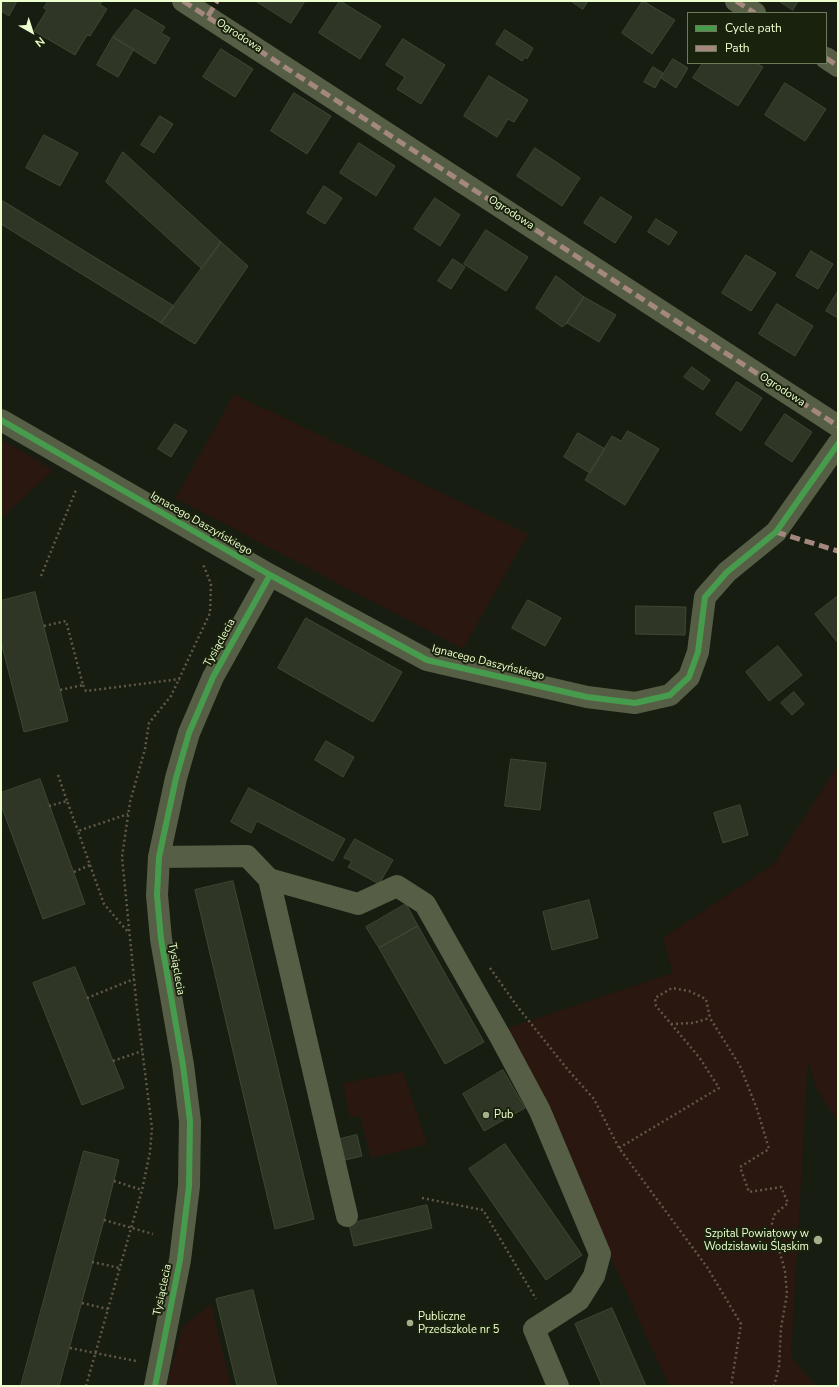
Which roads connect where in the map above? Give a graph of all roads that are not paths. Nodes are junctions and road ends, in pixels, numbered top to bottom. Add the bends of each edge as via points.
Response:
1 (182, 1) edge
2 (736, 1) edge
3 (213, 9) edge
4 (753, 12) edge
5 (827, 59) edge
6 (838, 66) edge
7 (1, 420) edge
8 (838, 426) edge
9 (838, 444) edge
10 (270, 575) junction
11 (159, 857) junction
12 (269, 879) junction
13 (347, 1216) dead end
14 (155, 1386) edge
15 (558, 1386) edge

1 - 3 street, Ogrodowa
2 - 4 street
3 - 8 street, Ogrodowa
5 - 6 street
7 - 10 street, Ignacego Daszyńskiego
9 - 10 street, Ignacego Daszyńskiego via 776,532 728,572 705,597 698,652 689,678 670,695 635,703 587,697 428,660
10 - 11 street, Tysiąclecia via 213,677 189,733 176,778
11 - 12 street via 247,856
11 - 14 street, Tysiąclecia via 157,895 161,939 190,1121 189,1186 181,1252
12 - 13 street
12 - 15 street via 358,904 398,886 425,904 540,1111 600,1254 594,1276 579,1300 534,1329

